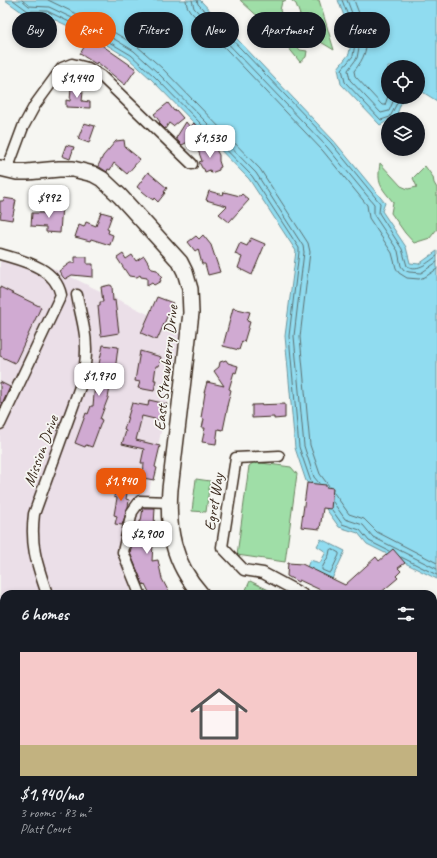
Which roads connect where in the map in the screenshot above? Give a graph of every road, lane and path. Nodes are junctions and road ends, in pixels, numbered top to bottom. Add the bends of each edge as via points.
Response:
1 (192, 164) dead end
2 (4, 169) edge
3 (0, 254) edge
4 (77, 295) dead end
5 (0, 424) edge
6 (279, 456) dead end
7 (169, 502) junction
8 (46, 590) edge
9 (138, 590) edge
10 (198, 590) edge
11 (294, 590) edge

1 - 2 street via 101,76 88,68 72,64 62,68 35,105
2 - 7 street, East Strawberry Drive via 27,172 73,169 97,177 120,196 172,253 185,272 190,290 191,313
3 - 5 street via 44,271 56,282 61,295
4 - 8 street, Mission Drive via 84,329 86,365 34,514 32,530 35,556
6 - 11 street, Egret Way via 236,458 222,547 244,570 263,574
7 - 9 street via 140,501 132,512 123,552
7 - 10 street, East Strawberry Drive via 173,546 183,568

